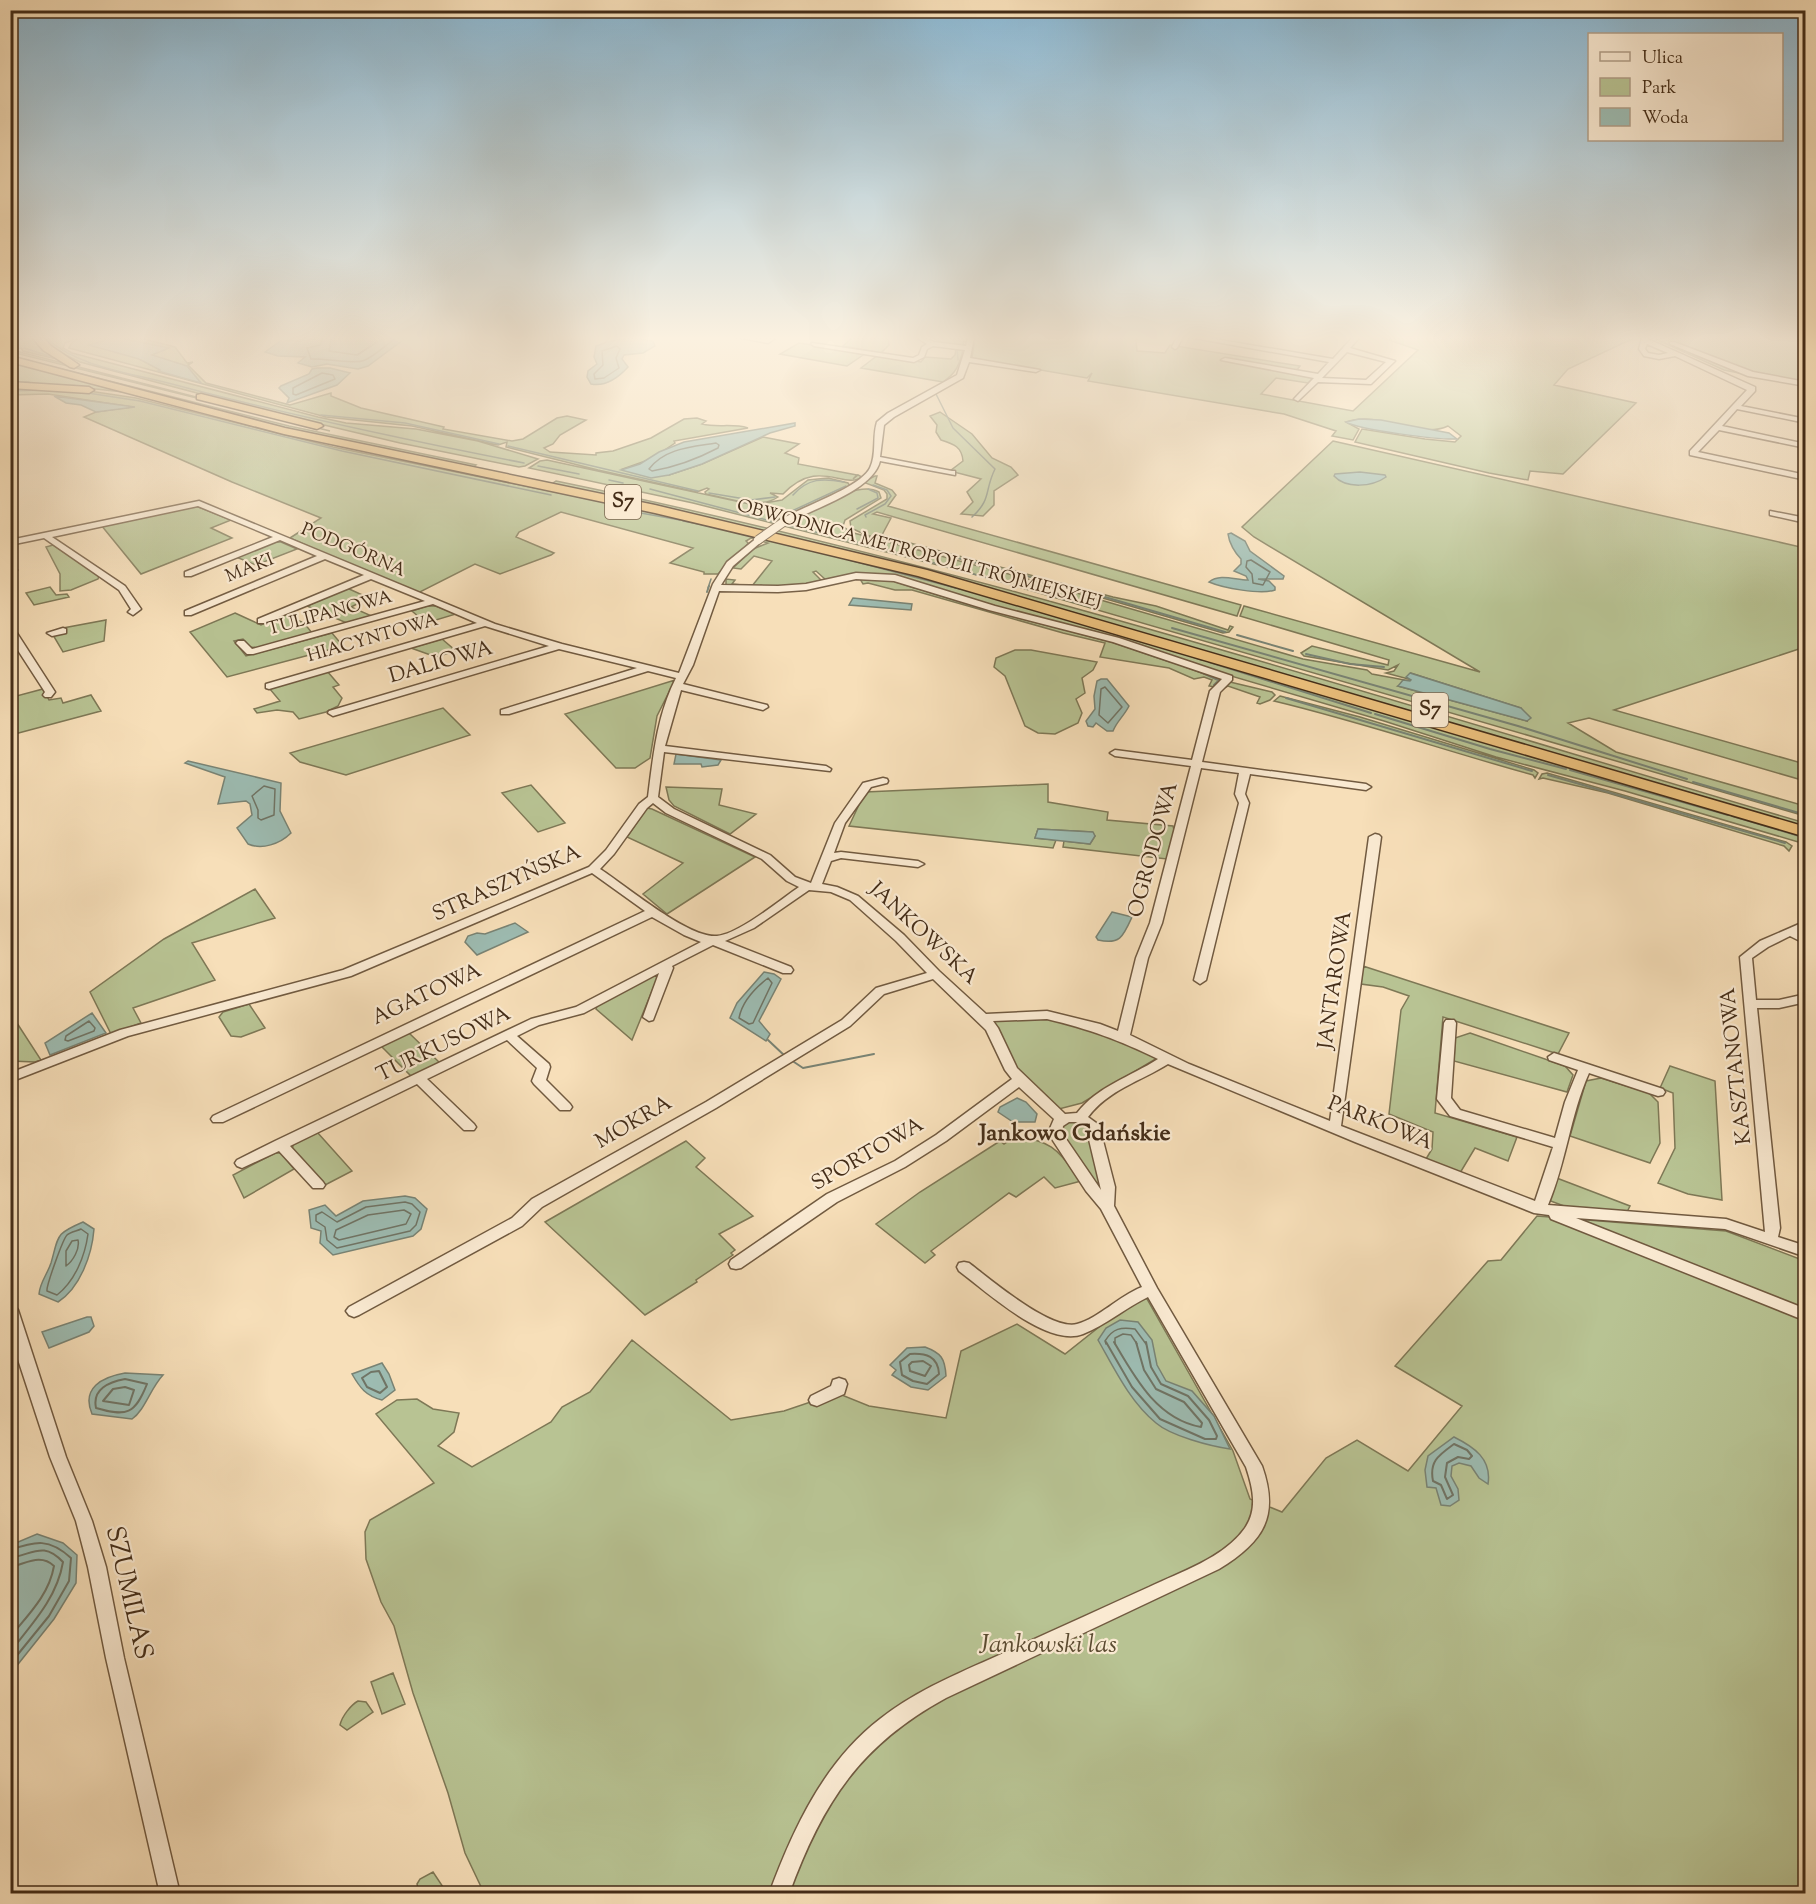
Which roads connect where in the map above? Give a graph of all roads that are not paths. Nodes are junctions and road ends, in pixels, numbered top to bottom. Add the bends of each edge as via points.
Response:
1 (267, 426) edge
2 (304, 426) edge
3 (319, 426) edge
4 (880, 426) edge
5 (1716, 427) joint
6 (351, 438) junction
7 (1806, 446) edge
8 (876, 458) junction
9 (952, 473) dead end
10 (1806, 478) edge
11 (1773, 513) dead end
12 (1806, 520) edge
13 (46, 536) junction
14 (281, 537) junction
15 (10, 543) edge
16 (324, 556) junction
17 (188, 574) dead end
18 (370, 576) junction
19 (715, 588) junction
20 (431, 602) junction
21 (133, 612) dead end
22 (188, 613) dead end
23 (261, 621) dead end
24 (486, 623) junction
25 (10, 630) edge
26 (63, 631) dead end
27 (52, 633) dead end
28 (241, 643) dead end
29 (559, 646) junction
30 (645, 669) junction
31 (679, 681) junction
32 (269, 686) dead end
33 (48, 694) dead end
34 (763, 707) dead end
35 (505, 712) dead end
36 (333, 713) dead end
37 (659, 748) junction
38 (1115, 753) dead end
39 (1196, 764) junction
40 (826, 769) dead end
41 (1245, 771) junction
42 (883, 781) dead end
43 (1366, 787) dead end
44 (653, 798) junction
45 (1806, 820) edge
46 (1806, 832) edge
47 (1375, 837) dead end
48 (825, 859) junction
49 (918, 864) dead end
50 (593, 869) junction
51 (812, 886) junction
52 (655, 911) junction
53 (1806, 924) edge
54 (1791, 931) junction
55 (713, 941) junction
56 (1806, 941) edge
57 (663, 965) junction
58 (787, 970) dead end
59 (935, 974) junction
60 (1200, 980) dead end
61 (1806, 998) edge
62 (1750, 1004) junction
63 (649, 1017) dead end
64 (983, 1018) junction
65 (1450, 1023) dead end
66 (509, 1035) junction
67 (1123, 1037) junction
68 (1554, 1058) dead end
69 (1168, 1059) junction
70 (1585, 1068) junction
71 (10, 1078) edge
72 (419, 1079) junction
73 (1020, 1080) junction
74 (1658, 1092) dead end
75 (565, 1107) dead end
76 (1080, 1118) junction
77 (218, 1119) dead end
78 (1062, 1119) junction
79 (468, 1127) dead end
80 (1333, 1127) junction
81 (280, 1144) junction
82 (1559, 1144) junction
83 (242, 1163) dead end
84 (1103, 1163) junction
85 (1077, 1166) junction
86 (318, 1185) dead end
87 (1107, 1206) junction
88 (1541, 1209) junction
89 (1770, 1239) junction
90 (1806, 1252) edge
91 (736, 1264) dead end
92 (964, 1267) dead end
93 (1151, 1290) junction
94 (10, 1310) edge
95 (354, 1311) dead end
96 (1806, 1315) edge
97 (839, 1384) dead end
98 (817, 1400) dead end
99 (170, 1893) edge
100 (779, 1893) edge

1 - 46 highway, OBWODNICA METROPOLII TRÓJMIEJSKIEJ / S7 via 725,524 922,573
2 - 6 highway, OBWODNICA METROPOLII TRÓJMIEJSKIEJ / S7
3 - 6 highway
4 - 8 street
5 - 7 street
5 - 10 street via 1693,453
6 - 45 highway, OBWODNICA METROPOLII TRÓJMIEJSKIEJ / S7 via 666,502 898,557
8 - 9 street
8 - 19 street, bridge via 873,471 867,476 784,521 758,540 730,564
11 - 12 street
13 - 14 street, PODGÓRNA via 199,503
13 - 15 street, PODGÓRNA
13 - 21 street via 122,588 135,609
14 - 16 street, PODGÓRNA
14 - 17 street
16 - 18 street, PODGÓRNA
16 - 22 street, MAKI
18 - 20 street, PODGÓRNA
18 - 23 street
19 - 31 street
19 - 39 street, OGRODOWA via 787,589 856,576 895,578 1116,640 1229,678 1215,691
20 - 24 street, PODGÓRNA
20 - 28 street, TULIPANOWA via 250,652
24 - 29 street, PODGÓRNA
24 - 32 street, HIACYNTOWA
25 - 33 street
26 - 27 street
29 - 30 street, PODGÓRNA
29 - 36 street, DALIOWA
30 - 31 street, PODGÓRNA
30 - 35 street
31 - 34 street, PODGÓRNA
31 - 37 street
37 - 40 street
37 - 44 street
38 - 39 street
39 - 41 street
39 - 67 street, OGRODOWA
41 - 43 street
41 - 60 street via 1240,794 1244,803
42 - 48 street via 863,789 840,823
44 - 50 street, STRASZYŃSKA
44 - 51 street, JANKOWSKA via 670,812 766,856 791,879
47 - 80 street, JANTAROWA
48 - 49 street via 841,855
48 - 51 street
50 - 52 street
50 - 71 street, STRASZYŃSKA via 339,976 124,1033
51 - 55 street via 731,936
51 - 59 street, JANKOWSKA via 854,898
52 - 55 street via 681,930
52 - 77 street, AGATOWA
53 - 54 street, KASZTANOWA
54 - 56 street
54 - 62 street, KASZTANOWA via 1746,957
55 - 57 street, TURKUSOWA
55 - 58 street
57 - 63 street via 667,968
57 - 66 street, TURKUSOWA via 580,1010 535,1022
59 - 64 street, JANKOWSKA
59 - 95 street, MOKRA via 880,991 846,1023 537,1203 517,1222
61 - 62 street via 1779,1004
62 - 89 street, KASZTANOWA via 1773,1228
64 - 67 street, PARKOWA via 1047,1015 1076,1020
64 - 73 street, JANKOWSKA
65 - 82 street via 1444,1099 1455,1113
66 - 72 street, TURKUSOWA
66 - 75 street via 544,1067 539,1082
67 - 69 street, PARKOWA
68 - 70 street
69 - 76 street via 1089,1106
69 - 80 street, PARKOWA
70 - 74 street
70 - 82 street
72 - 79 street
72 - 81 street, TURKUSOWA
73 - 78 street, JANKOWSKA
73 - 91 street, SPORTOWA via 900,1164 832,1198
76 - 78 street
76 - 84 street via 1092,1125
78 - 85 street via 1055,1133
80 - 88 street, PARKOWA
81 - 83 street, TURKUSOWA
81 - 86 street
82 - 88 street
84 - 85 street
84 - 87 street
85 - 87 street
87 - 93 street
88 - 89 street, PARKOWA via 1726,1224
88 - 96 street
89 - 90 street, PARKOWA
92 - 93 street via 1042,1322 1069,1331 1089,1325 1119,1304
93 - 100 street via 1254,1466 1263,1505 1257,1527 1244,1543 1213,1564 948,1688 892,1721 869,1740 839,1775 809,1823
94 - 99 street, SZUMILAS via 89,1539
97 - 98 street via 838,1390

